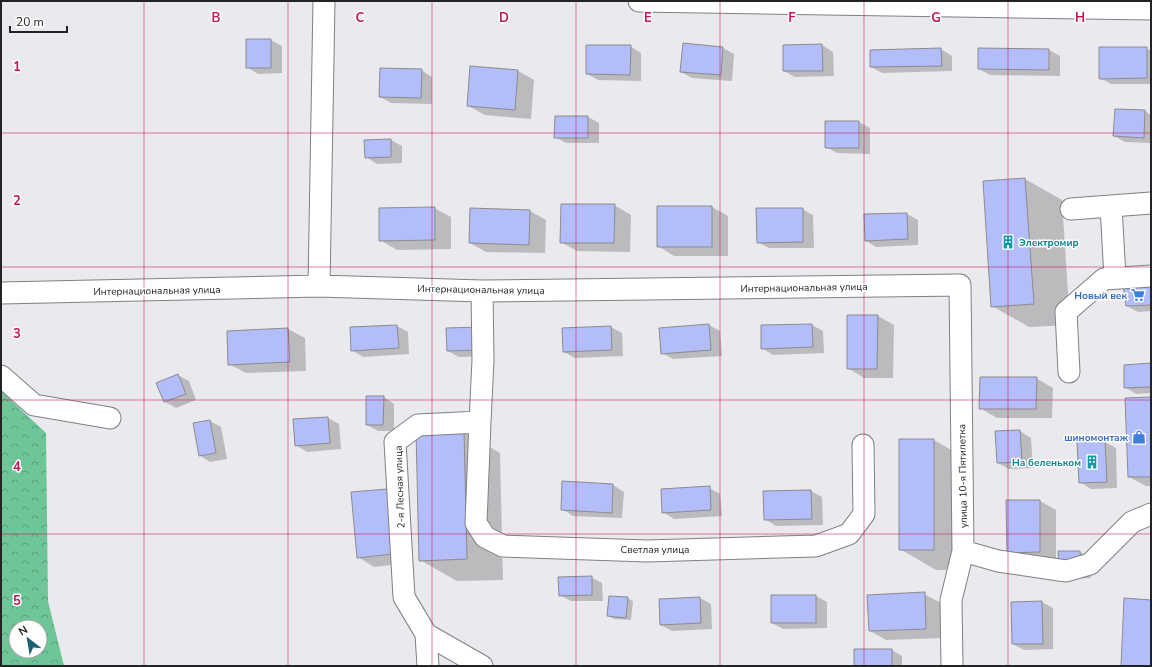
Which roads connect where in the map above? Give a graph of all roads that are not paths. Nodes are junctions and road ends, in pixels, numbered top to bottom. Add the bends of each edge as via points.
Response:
1 (324, 1) edge
2 (639, 1) edge
3 (1151, 8) edge
4 (1151, 203) edge
5 (1111, 206) junction
6 (1071, 209) dead end
7 (1151, 276) edge
8 (1115, 278) junction
9 (960, 285) joint
10 (319, 286) junction
11 (482, 291) junction
12 (1, 293) edge
13 (1069, 372) dead end
14 (1, 376) edge
15 (110, 418) dead end
16 (480, 422) junction
17 (863, 445) dead end
18 (1151, 514) edge
19 (963, 551) junction
20 (426, 634) junction
21 (428, 666) edge
22 (482, 666) edge
23 (952, 666) edge

1 - 10 street
2 - 3 street
4 - 5 street
5 - 6 street
5 - 8 street
7 - 8 street
8 - 13 street via 1104,279 1066,312
9 - 11 street, Интернациональная улица
9 - 19 street, улица 10-я Пятилетка
10 - 11 street, Интернациональная улица
10 - 12 street, Интернациональная улица
11 - 16 street via 483,360
14 - 15 street via 34,405
16 - 17 street, Светлая улица via 476,523 485,537 503,546 647,551 816,546 849,534 864,514
16 - 20 street, 2-я Лесная улица via 418,425 395,442 404,597
18 - 19 street via 1132,522 1090,564 1066,571 998,561
19 - 23 street, улица 10-я Пятилетка via 951,600
20 - 21 street
20 - 22 street, 2-я Лесная улица

